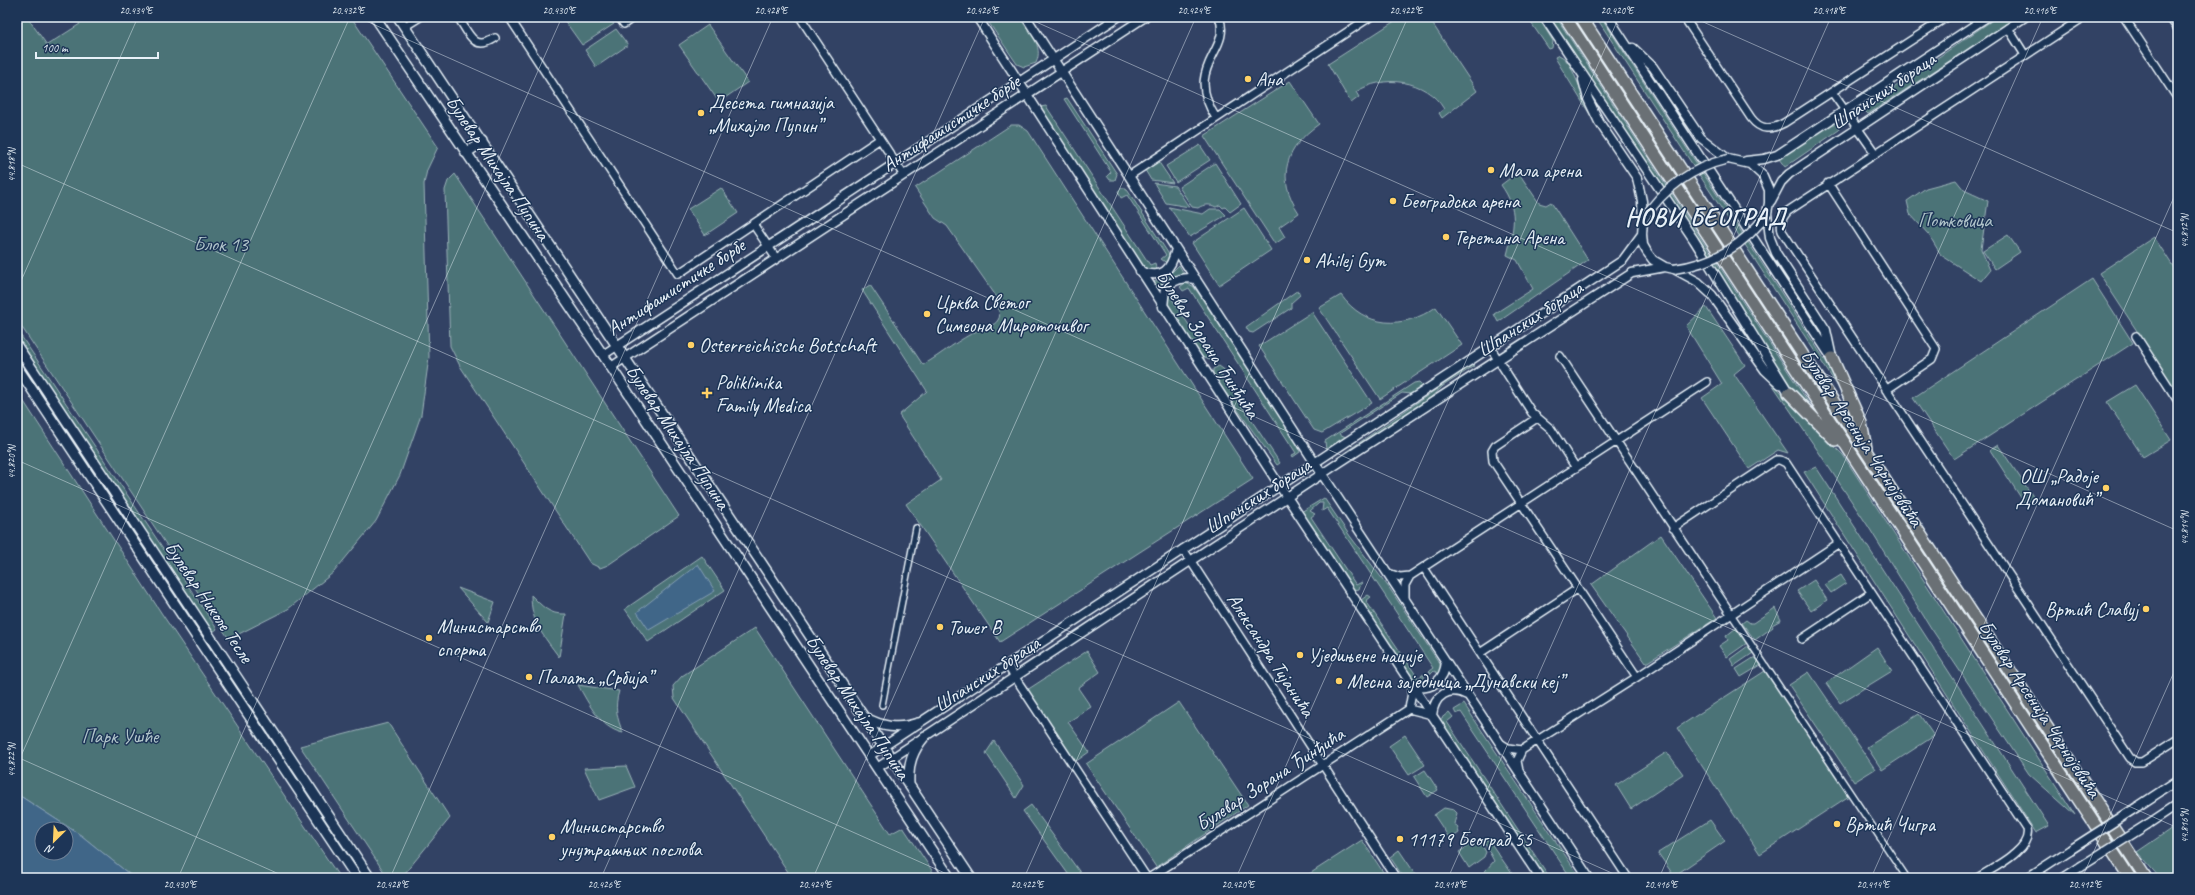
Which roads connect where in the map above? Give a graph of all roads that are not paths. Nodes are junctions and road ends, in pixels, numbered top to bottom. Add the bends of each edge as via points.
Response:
1 (375, 17) edge
2 (398, 17) edge
3 (420, 17) edge
4 (458, 17) edge
5 (509, 17) edge
6 (619, 17) edge
7 (634, 17) edge
8 (800, 17) edge
9 (977, 17) edge
10 (1026, 17) edge
11 (1118, 17) edge
12 (1145, 17) edge
13 (1219, 17) edge
14 (1370, 17) edge
15 (1544, 17) edge
16 (1565, 17) edge
17 (1581, 17) edge
18 (1608, 17) edge
19 (1684, 17) edge
20 (1947, 17) edge
21 (1987, 17) edge
22 (2025, 17) edge
23 (2084, 17) edge
24 (2124, 17) edge
25 (2170, 17) edge
26 (404, 27) junction
27 (2008, 28) junction
28 (2178, 28) edge
29 (496, 38) dead end
30 (1624, 40) junction
31 (2025, 55) junction
32 (1053, 59) junction
33 (1061, 72) junction
34 (1581, 73) junction
35 (1019, 82) junction
36 (1832, 92) junction
37 (1027, 94) junction
38 (2178, 99) edge
39 (1845, 111) junction
40 (1216, 118) junction
41 (1857, 128) junction
42 (880, 139) junction
43 (482, 142) junction
44 (466, 153) junction
45 (1875, 153) junction
46 (1728, 159) junction
47 (1742, 161) junction
48 (896, 163) junction
49 (903, 174) junction
50 (1129, 176) junction
51 (1828, 183) junction
52 (1770, 203) junction
53 (1767, 213) junction
54 (1643, 220) junction
55 (753, 224) junction
56 (1642, 234) junction
57 (768, 247) junction
58 (1176, 249) junction
59 (776, 258) junction
60 (1664, 266) junction
61 (1674, 269) junction
62 (1140, 271) junction
63 (1196, 279) junction
64 (1163, 307) junction
65 (2136, 336) dead end
66 (17, 346) edge
67 (616, 347) junction
68 (1490, 347) junction
69 (603, 355) junction
70 (1560, 356) dead end
71 (623, 358) junction
72 (1832, 358) junction
73 (1498, 360) junction
74 (17, 367) edge
75 (610, 367) junction
76 (1707, 382) dead end
77 (1886, 390) junction
78 (1790, 393) junction
79 (2178, 401) edge
80 (1537, 418) junction
81 (1616, 441) junction
82 (1868, 454) junction
83 (1316, 463) junction
84 (1859, 467) junction
85 (1576, 468) junction
86 (1322, 474) junction
87 (1280, 486) junction
88 (1287, 497) junction
89 (1522, 504) junction
90 (916, 528) dead end
91 (1673, 528) junction
92 (1839, 544) junction
93 (750, 548) junction
94 (1183, 549) junction
95 (737, 557) junction
96 (1190, 560) junction
97 (1424, 568) junction
98 (1388, 573) junction
99 (1410, 576) junction
100 (1577, 589) junction
101 (1871, 593) junction
102 (1405, 598) junction
103 (1731, 614) junction
104 (1802, 639) dead end
105 (1480, 653) junction
106 (1446, 662) junction
107 (1007, 665) junction
108 (1014, 677) junction
109 (1637, 677) junction
110 (1413, 687) junction
111 (1468, 696) junction
112 (882, 705) dead end
113 (1409, 709) junction
114 (1432, 715) junction
115 (863, 717) junction
116 (918, 723) junction
117 (925, 736) junction
118 (2178, 739) edge
119 (1538, 740) junction
120 (1500, 743) junction
121 (883, 747) junction
122 (1522, 750) junction
123 (869, 756) junction
124 (891, 758) junction
125 (1323, 765) junction
126 (877, 768) junction
127 (1519, 772) junction
128 (2178, 780) edge
129 (909, 785) junction
130 (2178, 804) edge
131 (2139, 867) junction
132 (1583, 869) junction
133 (2129, 877) edge
134 (357, 878) edge
135 (370, 878) edge
136 (950, 878) edge
137 (971, 878) edge
138 (1148, 878) edge
139 (1396, 878) edge
140 (1540, 878) edge
141 (1582, 878) edge
142 (1589, 878) edge
143 (1628, 878) edge
144 (1907, 878) edge
145 (1977, 878) edge
146 (2027, 878) edge
147 (2063, 878) edge
148 (2146, 878) edge
149 (2155, 878) edge

1 - 44 main road, Булевар Михајла Пупина
2 - 26 main road, Булевар Михајла Пупина
3 - 26 street
4 - 29 street via 474,41 480,44
5 - 55 street, Антифашистичке борбе via 678,274
6 - 7 street via 624,24
8 - 42 street
9 - 35 street, Булевар Зорана Ђинђића
10 - 32 street, Булевар Зорана Ђинђића
11 - 32 street, Антифашистичке борбе
12 - 33 street, Антифашистичке борбе
13 - 40 street via 1220,37 1205,73 1203,88
14 - 40 street
15 - 34 street, Булевар Арсенија Чарнојевића
16 - 84 highway, Булевар Арсенија Чарнојевића
17 - 82 highway, Булевар Арсенија Чарнојевића
18 - 30 street, Булевар Арсенија Чарнојевића
19 - 36 street via 1759,127 1774,128
20 - 36 street
21 - 39 street, Шпанских бораца
22 - 27 street, Шпанских бораца
23 - 31 street
24 - 38 street
25 - 28 street
26 - 43 main road, Булевар Михајла Пупина
27 - 31 street
27 - 41 street, Шпанских бораца
30 - 46 street via 1653,67 1701,138
30 - 72 street, Булевар Арсенија Чарнојевића
31 - 45 street
32 - 33 street, Булевар Зорана Ђинђића
32 - 35 street, Антифашистичке борбе
33 - 37 street, Антифашистичке борбе
33 - 50 street, Булевар Зорана Ђинђића
34 - 54 street via 1588,99 1599,122 1637,178
34 - 78 street, Булевар Арсенија Чарнојевића via 1694,240
35 - 37 street, Булевар Зорана Ђинђића
35 - 48 street, Антифашистичке борбе
36 - 39 street
37 - 49 street, Антифашистичке борбе
37 - 62 street, Булевар Зорана Ђинђића
39 - 41 street
39 - 47 street, Шпанских бораца via 1777,155 1760,160
40 - 50 street
41 - 45 street
41 - 52 street, Шпанских бораца via 1789,174 1776,190
42 - 48 street
42 - 55 street, Антифашистичке борбе
43 - 44 main road
43 - 67 main road, Булевар Михајла Пупина
44 - 69 main road, Булевар Михајла Пупина
45 - 51 street
46 - 47 street
46 - 54 street, bridge via 1677,182 1654,204
47 - 52 street via 1750,164 1763,176 1770,190
48 - 49 street
48 - 57 street, Антифашистичке борбе
49 - 59 street, Антифашистичке борбе
50 - 58 street, Булевар Зорана Ђинђића
51 - 77 street via 1782,216 1782,232
51 - 77 street via 1936,349 1932,359
52 - 53 street
53 - 61 street, bridge via 1748,234 1721,255
53 - 72 street via 1770,238 1776,253 1826,330
54 - 56 street
55 - 57 street, Антифашистичке борбе
56 - 60 street via 1643,245 1650,256
56 - 68 street, Шпанских бораца via 1623,260
57 - 59 street, Антифашистичке борбе
57 - 67 street, Антифашистичке борбе
58 - 62 street via 1173,261 1164,272 1149,274
58 - 63 street, Булевар Зорана Ђинђића
59 - 71 street, Антифашистичке борбе
60 - 61 street
60 - 73 street, Шпанских бораца via 1632,273
61 - 78 street via 1698,282 1712,295 1765,370
62 - 64 street, Булевар Зорана Ђинђића
63 - 64 street via 1186,278 1172,282 1165,288
63 - 83 street, Булевар Зорана Ђинђића
64 - 87 street, Булевар Зорана Ђинђића
65 - 79 street
66 - 135 main road, Булевар Николе Тесле
67 - 69 street, Антифашистичке борбе
67 - 71 main road, Булевар Михајла Пупина
68 - 73 street
68 - 83 street, Шпанских бораца
69 - 75 main road, Булевар Михајла Пупина
70 - 81 street
71 - 75 street, Антифашистичке борбе
71 - 93 main road, Булевар Михајла Пупина
72 - 82 highway via 1861,423
73 - 80 street
73 - 86 street, Шпанских бораца
74 - 134 main road, Булевар Николе Тесле
75 - 95 main road, Булевар Михајла Пупина
76 - 81 street
77 - 118 street via 2130,758 2136,762 2148,759
78 - 84 highway
80 - 85 street via 1551,429
80 - 89 street via 1495,446 1492,451 1493,461
81 - 85 street
81 - 91 street
82 - 131 highway, Булевар Арсенија Чарнојевића
83 - 86 street, Булевар Зорана Ђинђића
83 - 87 street, Шпанских бораца
84 - 133 highway, Булевар Арсенија Чарнојевића
85 - 89 street
86 - 88 street, Шпанских бораца
86 - 98 street, Булевар Зорана Ђинђића
87 - 88 street, Булевар Зорана Ђинђића
87 - 94 street, Шпанских бораца
88 - 96 street, Шпанских бораца
88 - 110 street, Булевар Зорана Ђинђића
89 - 97 street
89 - 100 street
90 - 112 street
91 - 92 street via 1778,459 1786,463
91 - 103 street
92 - 101 street
92 - 103 street
93 - 95 main road
93 - 115 main road, Булевар Михајла Пупина
94 - 96 street, Александра Тијанића
94 - 107 street, Шпанских бораца
95 - 123 main road, Булевар Михајла Пупина
96 - 108 street, Шпанских бораца
96 - 125 street, Александра Тијанића
97 - 99 street
97 - 105 street
98 - 99 street via 1400,577
98 - 102 street, Булевар Зорана Ђинђића
99 - 102 street via 1405,585
100 - 105 street
100 - 109 street
101 - 104 street
101 - 145 street via 2027,829 2027,841 2017,852
102 - 106 street, Булевар Зорана Ђинђића
103 - 109 street
103 - 144 street
105 - 119 street
106 - 110 street via 1439,682 1426,688
106 - 111 street, Булевар Зорана Ђинђића
107 - 108 street
107 - 116 street, Шпанских бораца
108 - 117 street, Шпанских бораца
108 - 138 street
109 - 119 street
110 - 113 street
110 - 114 street, Булевар Зорана Ђинђића
111 - 114 street via 1460,691 1444,693 1435,701
111 - 120 street, Булевар Зорана Ђинђића
113 - 114 street
113 - 125 street, Булевар Зорана Ђинђића
114 - 140 street, Булевар Зорана Ђинђића
115 - 116 main road via 879,725 894,727
115 - 121 main road, Булевар Михајла Пупина
116 - 121 street, Шпанских бораца
117 - 124 street, Шпанских бораца
117 - 129 main road via 915,748 910,760
119 - 122 street
119 - 143 street
120 - 122 street via 1508,748
120 - 127 street, Булевар Зорана Ђинђића
121 - 123 street, Шпанских бораца
121 - 124 main road, Булевар Михајла Пупина
122 - 127 street via 1517,761
123 - 126 main road, Булевар Михајла Пупина
124 - 126 street, Шпанских бораца
124 - 129 main road, Булевар Михајла Пупина
125 - 138 street, Булевар Зорана Ђинђића
125 - 139 street, Александра Тијанића
126 - 136 main road, Булевар Михајла Пупина
127 - 132 street, Булевар Зорана Ђинђића
128 - 146 street, bridge
129 - 137 main road, Булевар Михајла Пупина
130 - 147 street, bridge
131 - 148 highway, Булевар Арсенија Чарнојевића
131 - 149 highway
132 - 141 street
132 - 142 street, Булевар Зорана Ђинђића

